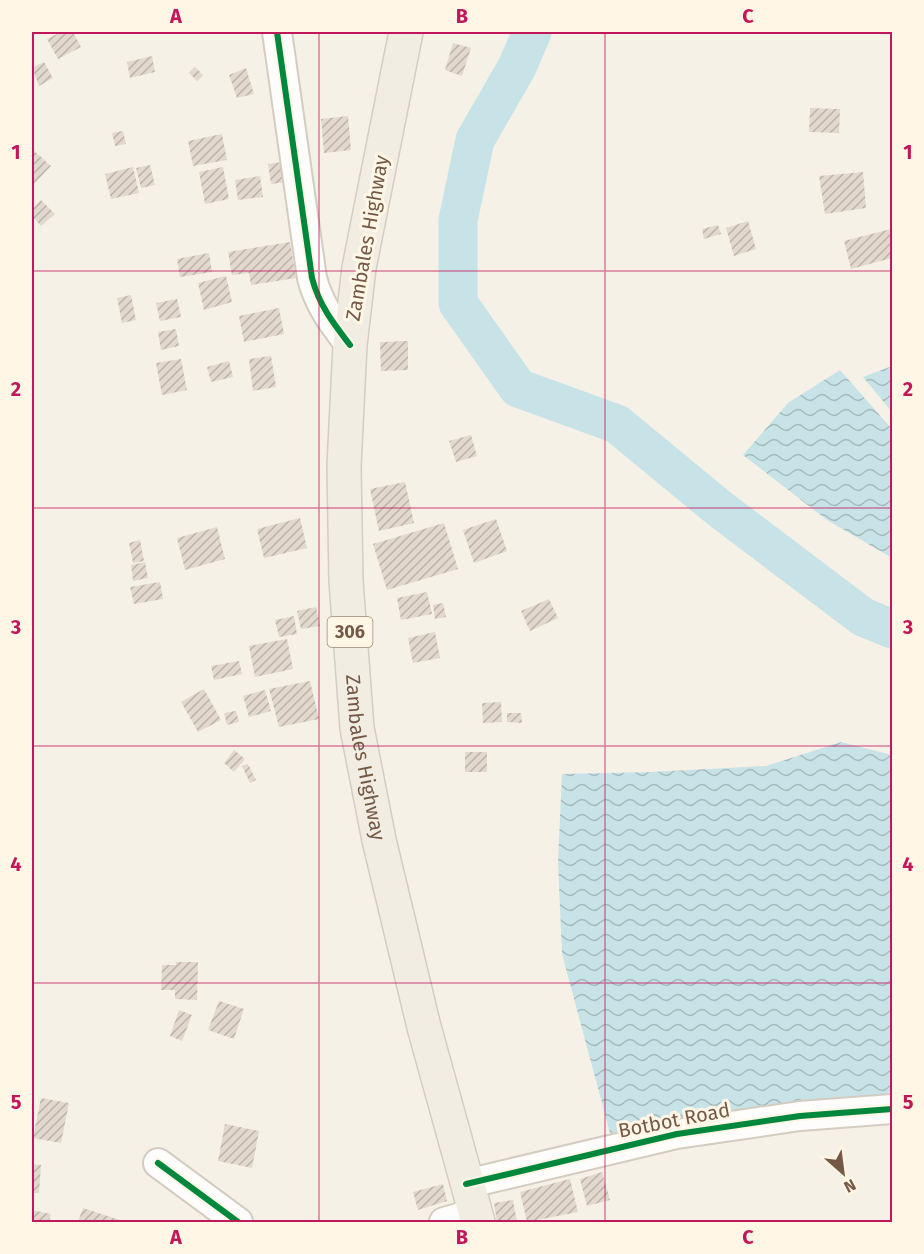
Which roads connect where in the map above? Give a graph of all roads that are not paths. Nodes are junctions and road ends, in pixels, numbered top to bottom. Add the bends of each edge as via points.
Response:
1 (277, 32) edge
2 (406, 32) edge
3 (350, 345) junction
4 (892, 1108) edge
5 (158, 1163) dead end
6 (473, 1207) edge
7 (238, 1222) edge
8 (444, 1222) edge

1 - 3 street via 312,278 326,314
2 - 3 main road, Zambales Highway / 306 via 359,268
3 - 6 main road, Zambales Highway / 306 via 344,466 345,569 357,728 379,840 424,1027
4 - 6 street, Botbot Road via 800,1116 677,1134
5 - 7 street
6 - 8 street, Botbot Road

